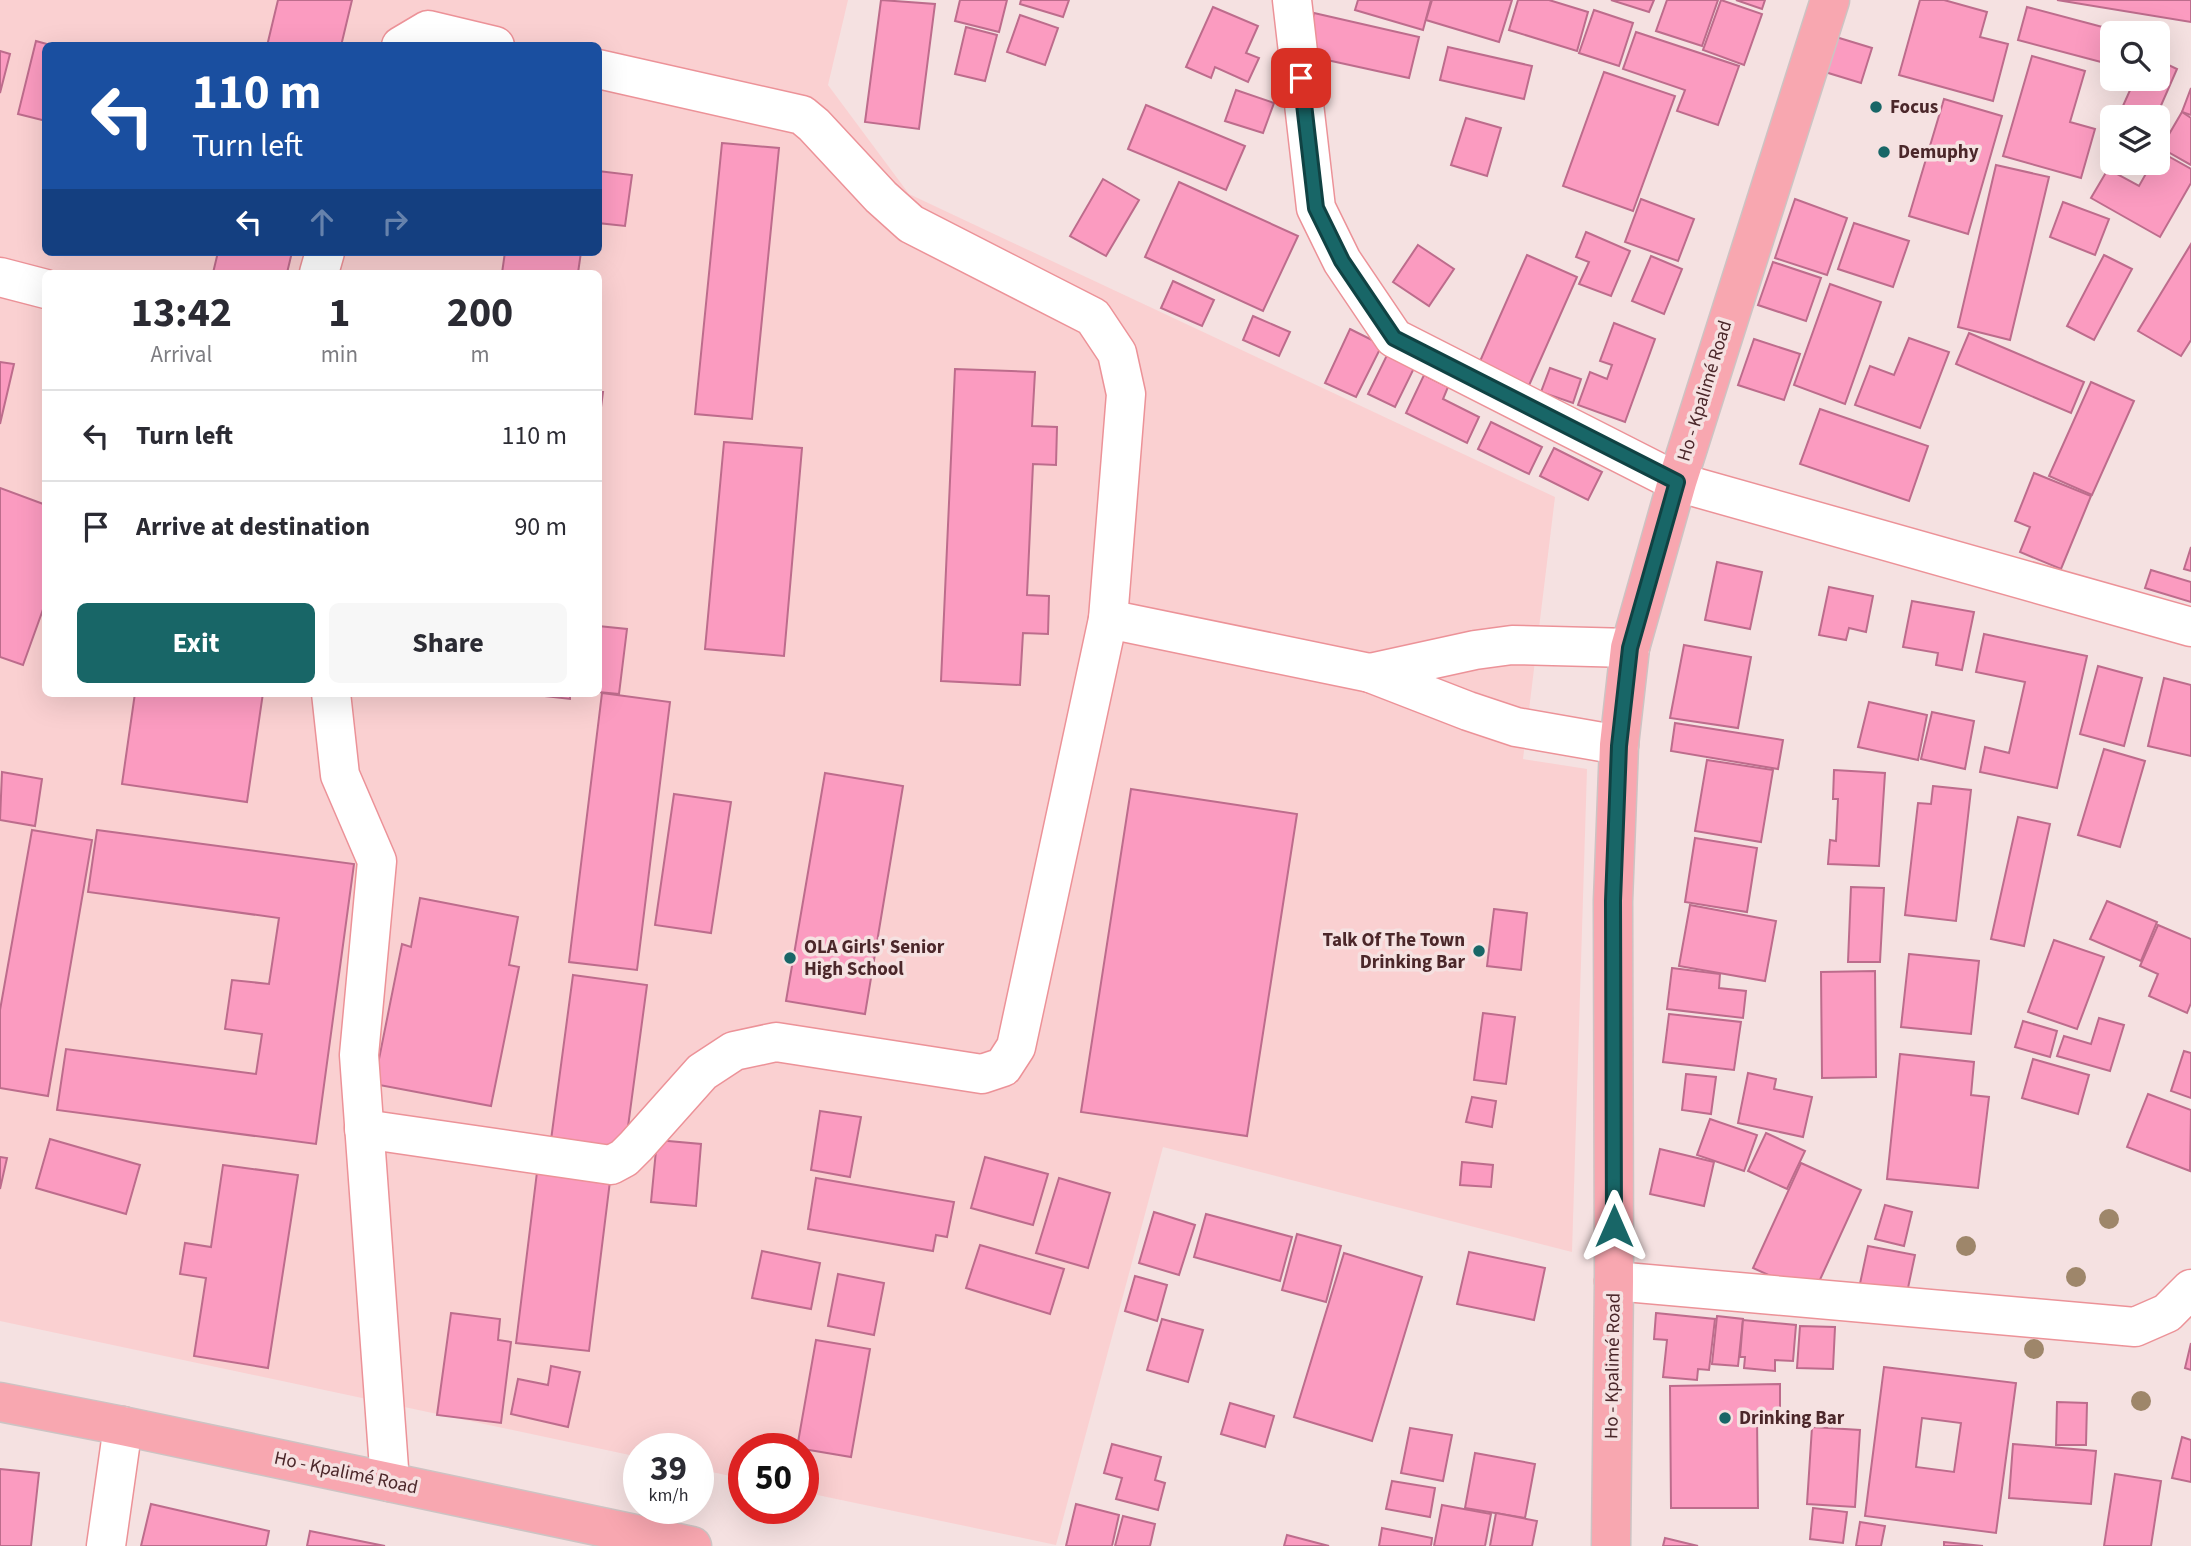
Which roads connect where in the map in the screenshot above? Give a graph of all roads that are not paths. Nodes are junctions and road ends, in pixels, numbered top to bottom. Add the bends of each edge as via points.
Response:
1 (1292, 0) edge
2 (1830, 0) edge
3 (408, 42) edge
4 (478, 42) edge
5 (602, 70) edge
6 (0, 277) edge
7 (42, 288) edge
8 (1677, 482) junction
9 (1108, 619) junction
10 (2191, 627) edge
11 (1630, 648) junction
12 (1370, 673) junction
13 (331, 697) edge
14 (1619, 746) junction
15 (364, 1129) junction
16 (1614, 1281) junction
17 (2191, 1289) edge
18 (0, 1402) edge
19 (123, 1426) junction
20 (390, 1482) junction
21 (106, 1546) edge
22 (692, 1546) edge
23 (1611, 1546) edge

1 - 8 street via 1316,208 1342,261 1394,338
2 - 8 main road, Ho - Kpalimé Road
3 - 4 street via 428,30
5 - 9 street via 802,116 911,224 1093,317 1117,353 1126,394
6 - 7 street
8 - 10 street
8 - 11 main road, Ho - Kpalimé Road
9 - 12 street
9 - 15 street via 1016,1046 1003,1067 982,1074 776,1042 734,1051 702,1072 624,1158 611,1165
11 - 12 street via 1512,645
11 - 14 main road, Ho - Kpalimé Road
12 - 14 street via 1517,727
13 - 15 street via 340,775 377,861 359,1055
14 - 16 main road, Ho - Kpalimé Road via 1613,901
15 - 20 street
16 - 17 street via 2135,1326 2167,1313
16 - 23 main road, Ho - Kpalimé Road
18 - 19 main road, Ho - Kpalimé Road
19 - 20 main road, Ho - Kpalimé Road
19 - 21 street
20 - 22 main road, Ho - Kpalimé Road

